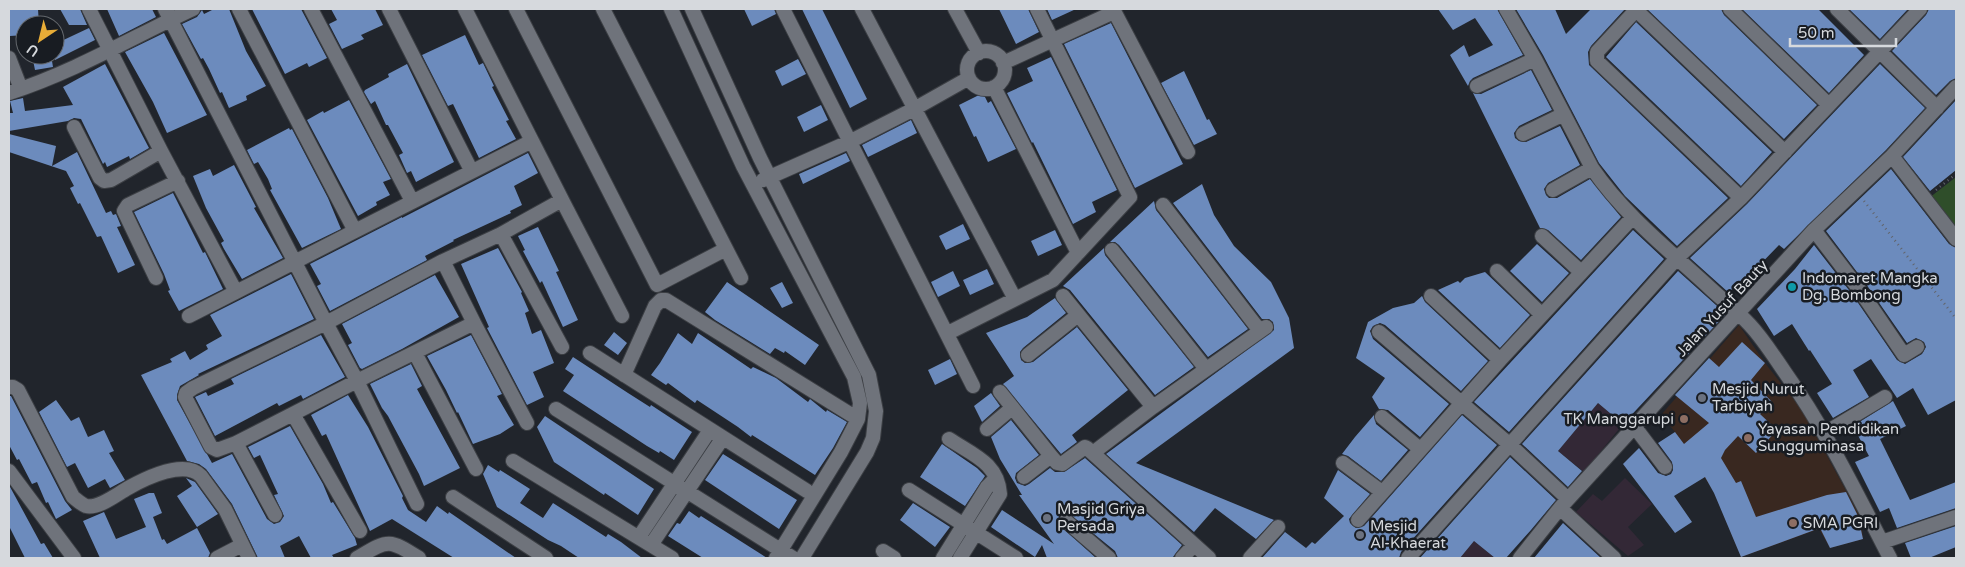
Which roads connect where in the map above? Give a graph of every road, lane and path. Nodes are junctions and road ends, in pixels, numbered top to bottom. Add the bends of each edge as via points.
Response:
1 (89, 9) edge
2 (193, 9) edge
3 (239, 9) edge
4 (311, 9) edge
5 (388, 9) edge
6 (465, 9) edge
7 (516, 9) edge
8 (603, 9) edge
9 (671, 9) edge
10 (692, 9) edge
11 (783, 9) edge
12 (862, 9) edge
13 (955, 9) edge
14 (1037, 9) edge
15 (1506, 9) edge
16 (1730, 9) edge
17 (1837, 9) edge
18 (1920, 9) edge
19 (1113, 10) edge
20 (1636, 10) edge
21 (168, 14) edge
22 (1053, 40) junction
23 (1880, 50) junction
24 (110, 52) junction
25 (979, 53) junction
26 (9, 58) edge
27 (1535, 59) junction
28 (1003, 63) junction
29 (969, 78) junction
30 (1477, 86) dead end
31 (994, 87) junction
32 (1956, 87) edge
33 (15, 91) edge
34 (1829, 105) junction
35 (1937, 108) junction
36 (914, 109) junction
37 (1564, 114) junction
38 (74, 127) dead end
39 (1523, 134) dead end
40 (532, 141) junction
41 (851, 141) junction
42 (161, 151) junction
43 (1188, 152) dead end
44 (1784, 152) junction
45 (1892, 156) junction
46 (760, 158) junction
47 (743, 166) junction
48 (1592, 168) junction
49 (471, 170) junction
50 (1956, 174) edge
51 (770, 176) junction
52 (178, 180) junction
53 (753, 184) junction
54 (1552, 190) dead end
55 (1856, 190) junction
56 (1741, 198) junction
57 (1925, 198) junction
58 (562, 200) junction
59 (412, 202) junction
60 (1164, 205) dead end
61 (1633, 217) junction
62 (1814, 230) junction
63 (355, 231) junction
64 (501, 234) junction
65 (1542, 236) dead end
66 (1956, 239) edge
67 (726, 249) junction
68 (1112, 250) dead end
69 (1078, 253) junction
70 (1677, 258) junction
71 (443, 261) junction
72 (294, 262) junction
73 (1497, 271) dead end
74 (1581, 272) junction
75 (156, 278) dead end
76 (741, 278) dead end
77 (236, 292) junction
78 (1063, 296) dead end
79 (1431, 296) dead end
80 (1015, 299) junction
81 (1541, 314) junction
82 (1739, 314) junction
83 (1078, 315) junction
84 (189, 316) dead end
85 (622, 316) dead end
86 (1955, 317) edge
87 (326, 323) junction
88 (474, 323) junction
89 (1379, 332) dead end
90 (948, 333) junction
91 (562, 347) dead end
92 (1917, 347) dead end
93 (416, 353) junction
94 (590, 354) dead end
95 (1028, 355) dead end
96 (1500, 360) junction
97 (1206, 369) junction
98 (624, 375) junction
99 (869, 375) junction
100 (854, 377) junction
101 (357, 381) junction
102 (974, 386) dead end
103 (9, 387) edge
104 (1000, 392) dead end
105 (1884, 397) dead end
106 (1461, 405) junction
107 (1153, 407) junction
108 (1012, 408) junction
109 (556, 409) dead end
110 (294, 414) junction
111 (1382, 417) dead end
112 (858, 419) junction
113 (527, 423) dead end
114 (1634, 426) junction
115 (987, 429) dead end
116 (710, 430) junction
117 (1825, 433) junction
118 (722, 438) junction
119 (949, 439) dead end
120 (236, 443) junction
121 (1509, 444) junction
122 (1420, 449) junction
123 (1094, 452) junction
124 (1051, 456) junction
125 (513, 461) dead end
126 (1343, 463) dead end
127 (1665, 467) dead end
128 (476, 469) dead end
129 (9, 471) edge
130 (1024, 478) dead end
131 (991, 483) junction
132 (680, 488) junction
133 (910, 490) dead end
134 (807, 491) dead end
135 (1382, 492) junction
136 (453, 498) dead end
137 (417, 504) dead end
138 (1564, 504) junction
139 (275, 515) dead end
140 (1956, 517) edge
141 (1358, 520) dead end
142 (1066, 521) dead end
143 (1278, 527) dead end
144 (970, 529) junction
145 (360, 532) dead end
146 (638, 537) junction
147 (1882, 542) junction
148 (242, 545) junction
149 (651, 545) junction
150 (1194, 545) junction
151 (778, 554) edge
152 (1104, 554) edge
153 (74, 558) edge
154 (218, 558) edge
155 (249, 558) edge
156 (357, 558) edge
157 (419, 558) edge
158 (546, 558) edge
159 (672, 558) edge
160 (793, 558) edge
161 (802, 558) edge
162 (944, 558) edge
163 (960, 558) edge
164 (1016, 558) edge
165 (1087, 558) edge
166 (1182, 558) edge
167 (1209, 558) edge
168 (1250, 558) edge
169 (1408, 558) edge
170 (1520, 558) edge
171 (1614, 558) edge
172 (1890, 558) edge

1 - 24 street
2 - 21 street
3 - 63 street
4 - 59 street
5 - 49 street
6 - 40 street
7 - 67 street via 657,285
8 - 67 street
9 - 47 street
10 - 46 street
11 - 41 street
12 - 36 street
13 - 25 street
14 - 22 street
15 - 27 street
16 - 34 street
17 - 23 street
18 - 23 street
19 - 22 street
19 - 43 street
20 - 44 street
20 - 56 street via 1597,52 1597,61
21 - 24 street
21 - 72 street
22 - 28 street
22 - 69 street via 1130,197
23 - 34 street
23 - 35 street
24 - 33 street
24 - 42 street
25 - 28 street via 991,52
25 - 29 street via 967,66
26 - 33 street
27 - 30 street
27 - 37 street
28 - 31 street via 1002,79
29 - 31 street via 977,86
29 - 36 street
31 - 69 street
32 - 35 street, Jalan Yusuf Bauty
34 - 44 street
35 - 45 street, Jalan Yusuf Bauty
36 - 41 street
36 - 80 street
37 - 39 street
37 - 48 street
38 - 42 street via 104,181
40 - 49 street
40 - 58 street
41 - 51 street
41 - 90 street
42 - 52 street
44 - 56 street
45 - 55 street, Jalan Yusuf Bauty
45 - 57 street
46 - 47 street
46 - 51 street
47 - 53 street
48 - 54 street
48 - 61 street
49 - 59 street
50 - 57 path
51 - 53 street
51 - 99 street
52 - 75 street via 128,205 124,211
52 - 77 street
53 - 100 street
55 - 62 street, Jalan Yusuf Bauty
55 - 86 path
56 - 70 street
57 - 66 street
58 - 64 street
58 - 85 street
59 - 63 street
60 - 97 street via 1263,329
61 - 70 street
61 - 74 street
62 - 82 street, Jalan Yusuf Bauty
62 - 92 street via 1859,288 1904,355
63 - 72 street
64 - 71 street
64 - 91 street
65 - 74 street
67 - 76 street
68 - 97 street
69 - 80 street via 1053,280
70 - 82 street
70 - 121 street
71 - 87 street
71 - 88 street
72 - 77 street
72 - 87 street
73 - 81 street
74 - 81 street
77 - 84 street
78 - 83 street
79 - 96 street
80 - 90 street
81 - 96 street
82 - 114 street, Jalan Yusuf Bauty
82 - 117 street via 1766,344
83 - 95 street
83 - 107 street
87 - 101 street
87 - 120 street via 186,394 211,447 220,450
88 - 93 street
88 - 113 street
89 - 106 street
90 - 102 street
93 - 101 street
93 - 128 street
94 - 98 street
96 - 106 street
97 - 107 street
98 - 112 street via 654,306 666,300
98 - 116 street
99 - 100 street
99 - 161 street via 876,411 868,452
100 - 112 street via 860,403
101 - 110 street
101 - 137 street
103 - 148 street via 18,390 73,497 79,502 86,506 100,504 131,486 167,472 190,469 197,471 212,490
104 - 108 street
105 - 117 street
106 - 121 street
106 - 122 street
107 - 123 street
108 - 115 street
108 - 124 street
109 - 132 street
110 - 120 street
110 - 145 street
111 - 122 street
112 - 151 street
114 - 127 street
114 - 138 street, Jalan Yusuf Bauty
116 - 118 street
116 - 132 street
117 - 147 street
118 - 132 street
118 - 134 street
119 - 131 street via 989,465
120 - 139 street
121 - 138 street
121 - 169 street
122 - 135 street
123 - 124 street via 1085,447 1059,465
123 - 150 street
124 - 130 street
125 - 146 street
126 - 135 street
129 - 153 street
131 - 144 street
131 - 144 street via 1000,494
132 - 146 street
132 - 149 street
132 - 151 street
133 - 144 street
135 - 141 street
136 - 158 street
138 - 170 street, Jalan Yusuf Bauty
138 - 171 street
140 - 147 street
142 - 152 street
143 - 168 street
144 - 162 street
144 - 163 street
144 - 164 street
146 - 149 street
147 - 172 street
148 - 154 street
148 - 155 street
149 - 159 street
150 - 166 street
150 - 167 street
151 - 160 street
152 - 165 street
156 - 157 street via 381,544 390,543

